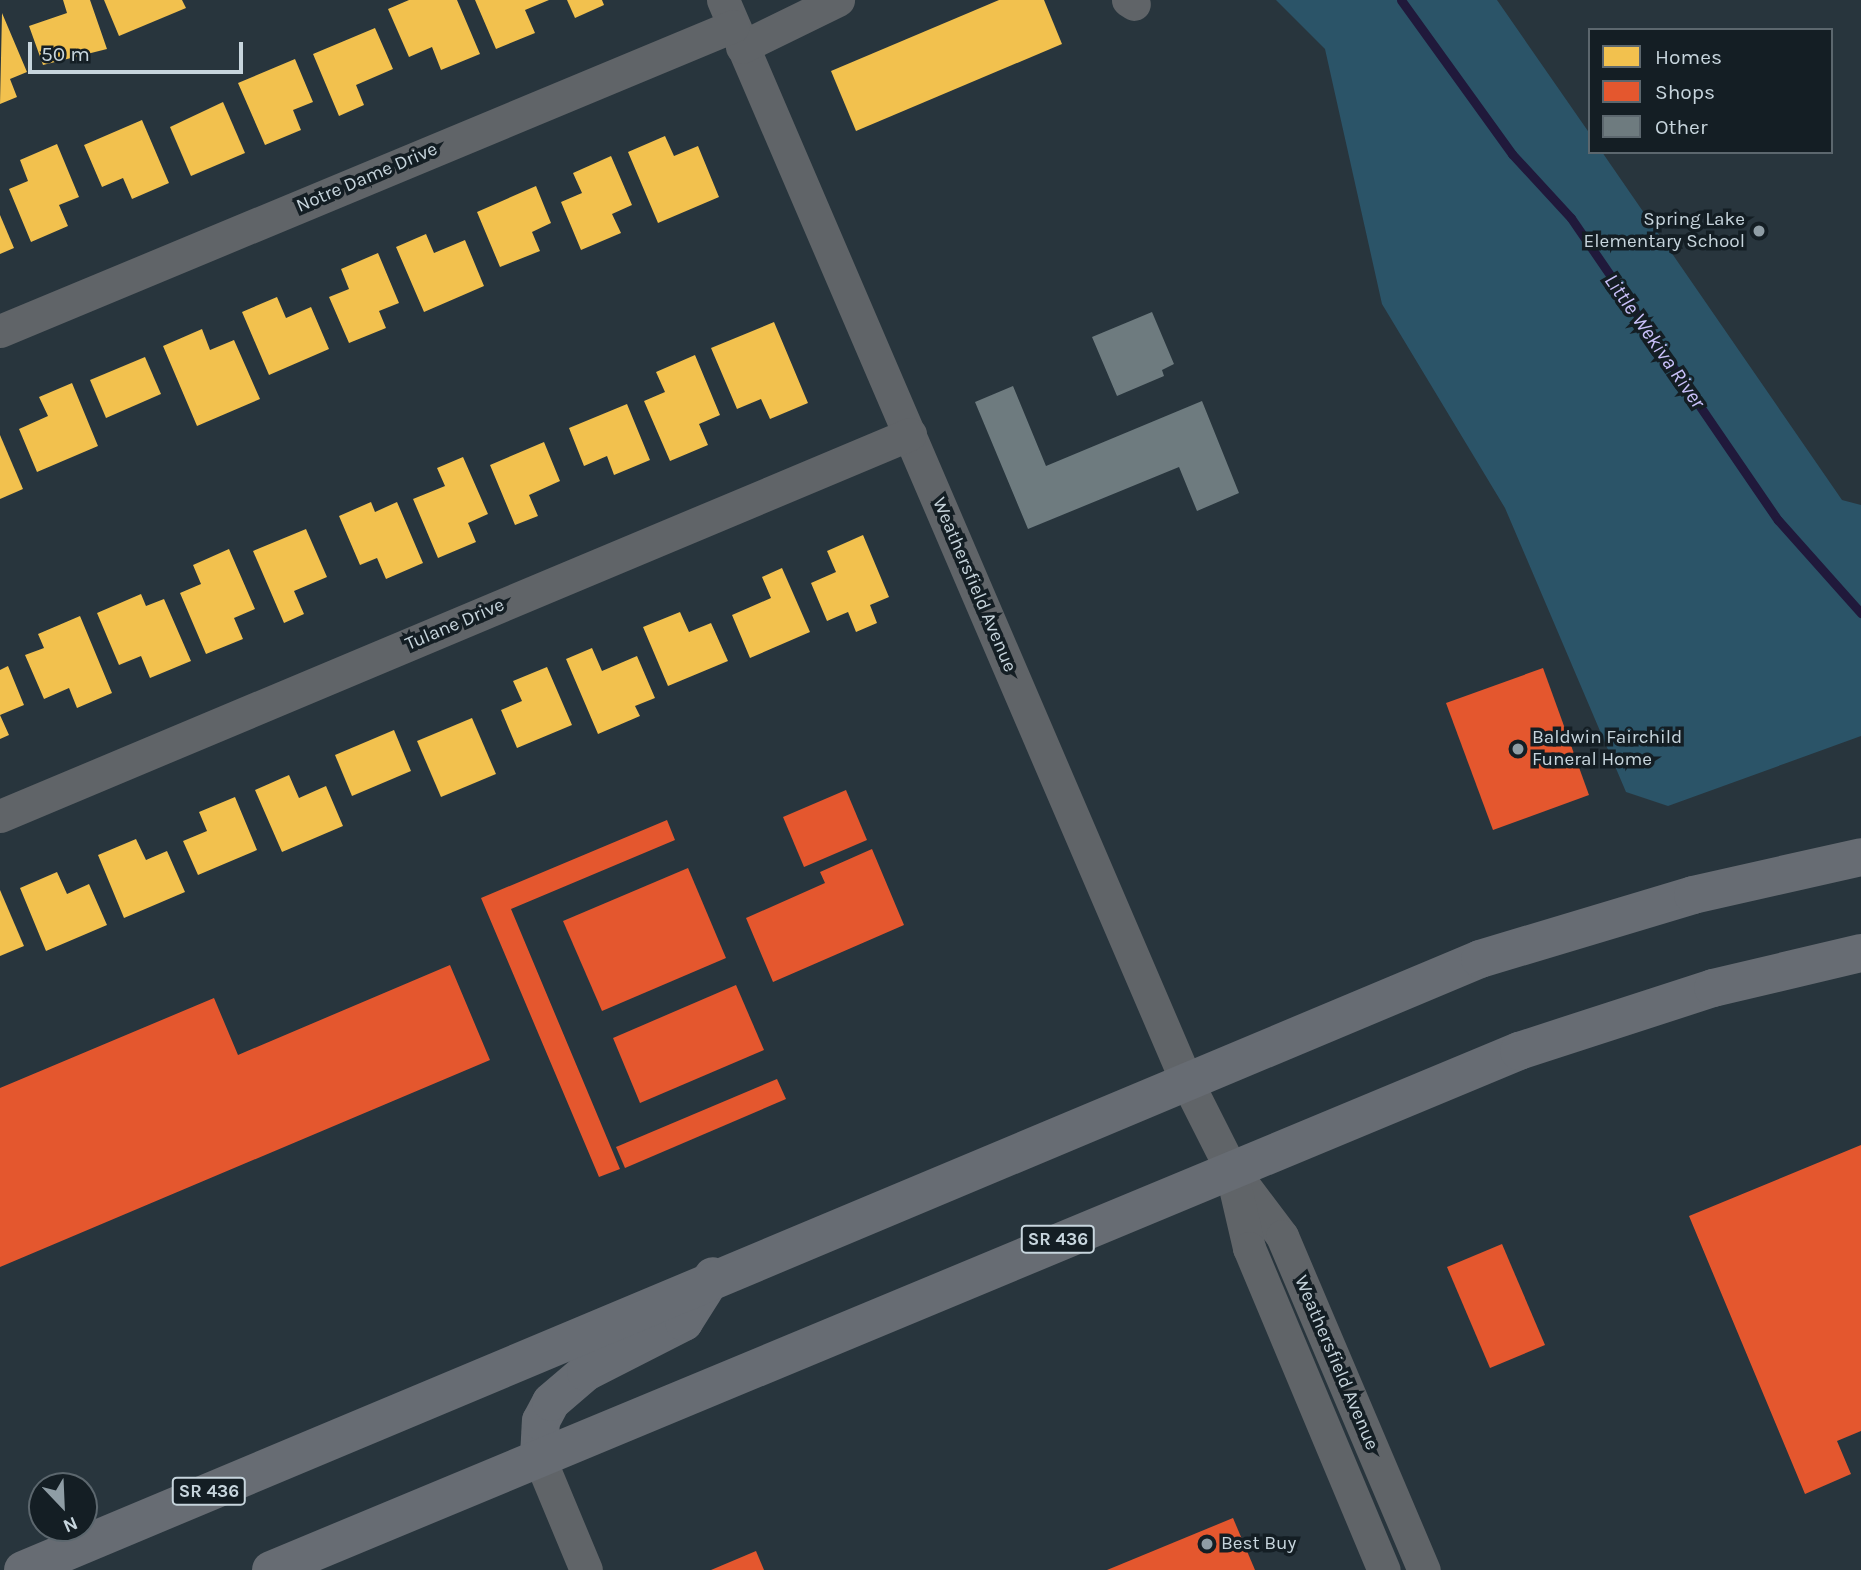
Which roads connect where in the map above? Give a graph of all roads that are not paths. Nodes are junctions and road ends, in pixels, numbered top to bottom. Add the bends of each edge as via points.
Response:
1 (838, 0) edge
2 (733, 16) edge
3 (0, 331) edge
4 (910, 434) junction
5 (0, 816) edge
6 (1861, 858) edge
7 (1861, 953) edge
8 (1185, 1078) junction
9 (1230, 1167) junction
10 (713, 1276) junction
11 (538, 1457) junction
12 (23, 1570) edge
13 (271, 1570) edge
14 (586, 1570) edge
15 (1384, 1570) edge
16 (1424, 1570) edge

1 - 2 street, Notre Dame Drive
2 - 3 street, Notre Dame Drive
2 - 4 street, Weathersfield Avenue
4 - 5 street, Tulane Drive
4 - 8 street, Weathersfield Avenue
6 - 8 main road, SR 436 via 1693,895 1480,959
7 - 9 main road, SR 436 via 1713,988 1519,1051
8 - 9 street, Weathersfield Avenue
8 - 10 main road, SR 436
9 - 11 main road, SR 436
9 - 15 street, Weathersfield Avenue via 1249,1248
9 - 16 street, Weathersfield Avenue via 1282,1236
10 - 11 main road via 684,1322 586,1371 551,1402 541,1421
10 - 12 main road, SR 436
11 - 13 main road, SR 436
11 - 14 street

